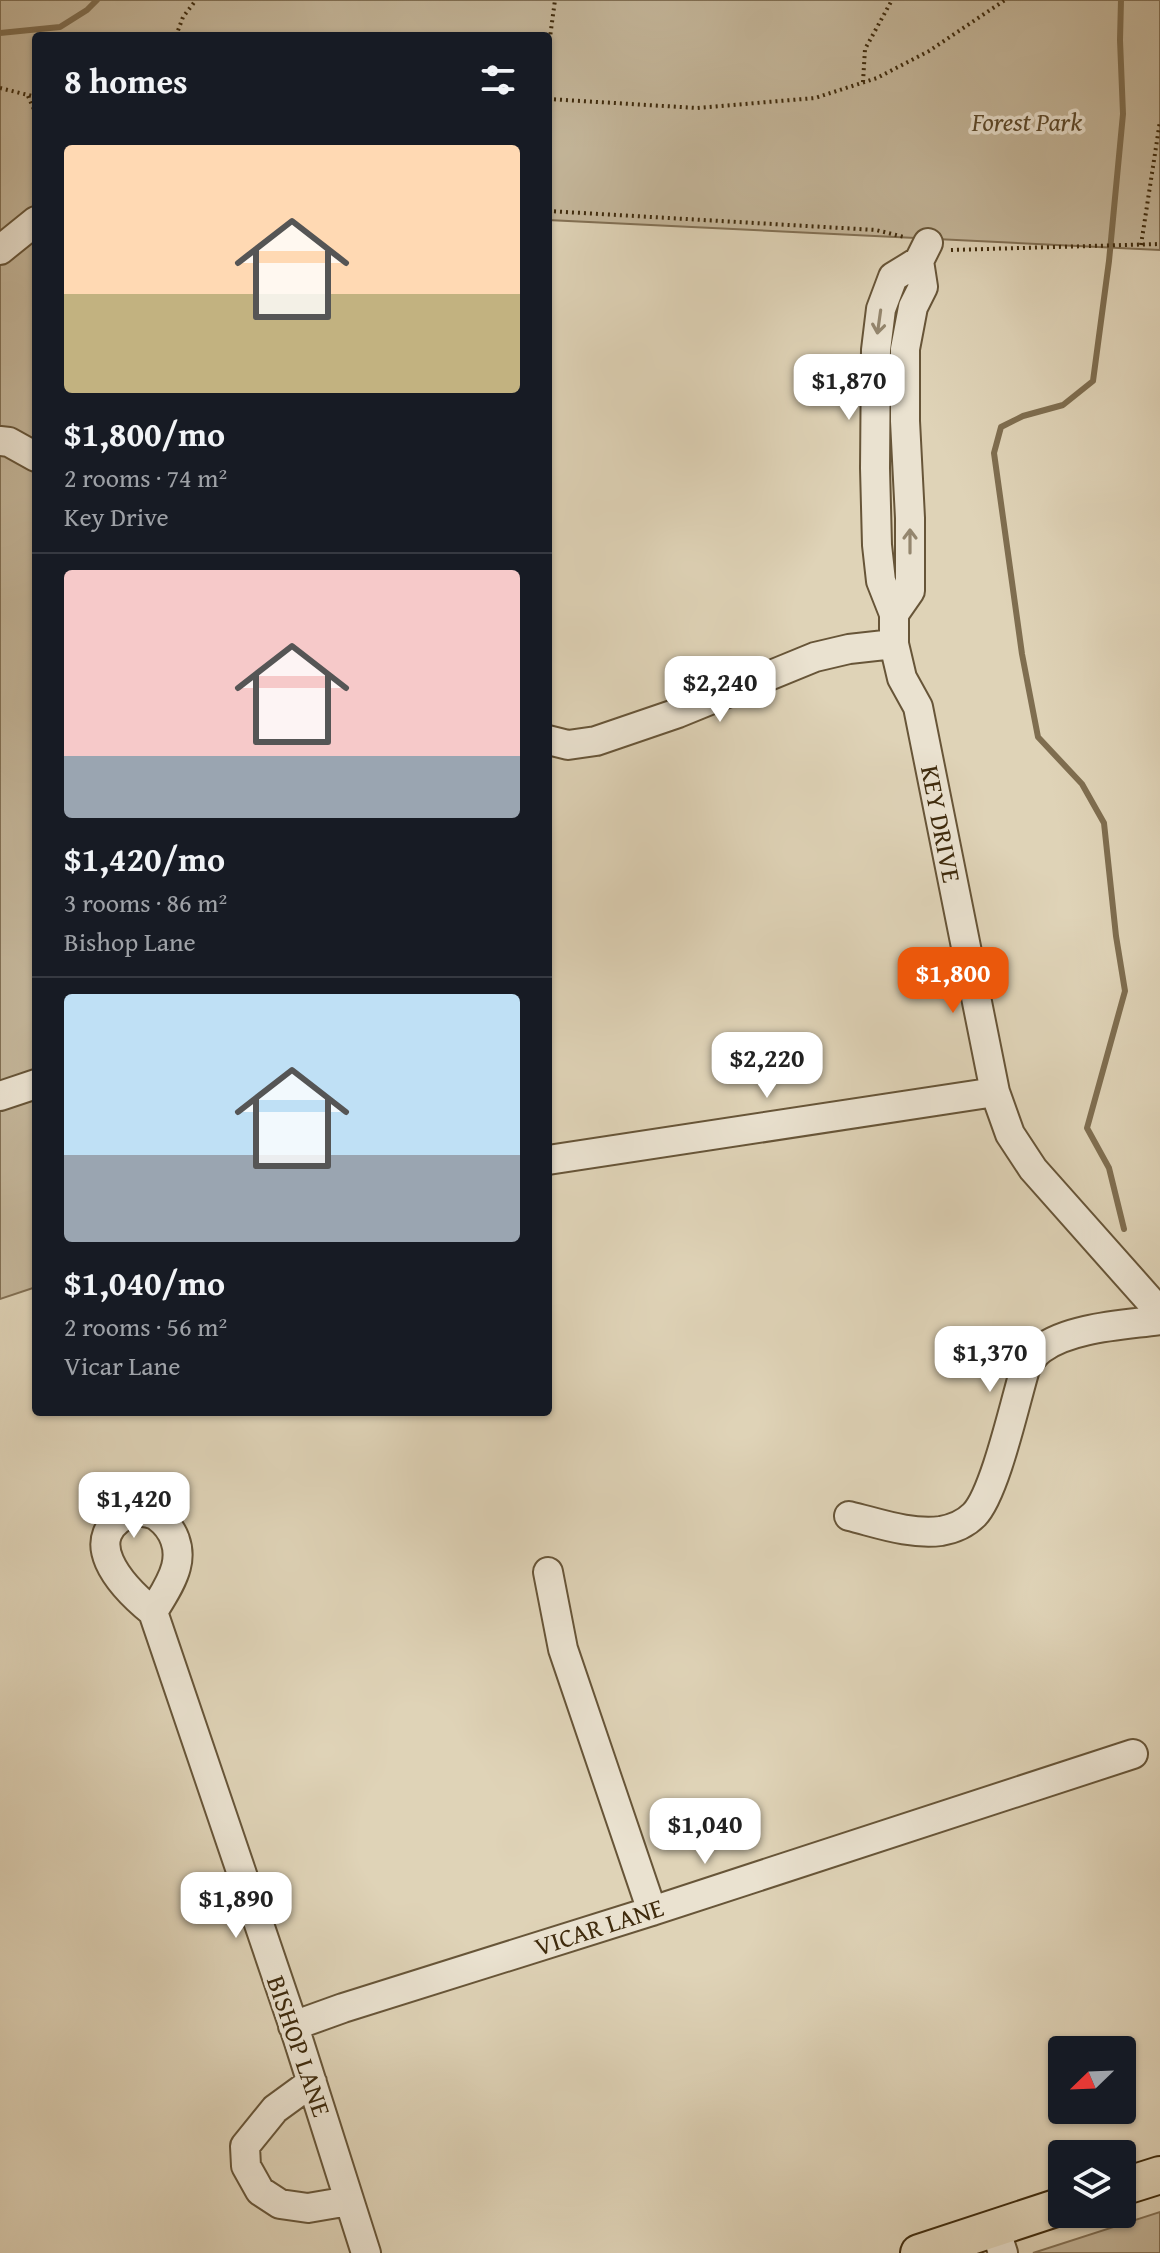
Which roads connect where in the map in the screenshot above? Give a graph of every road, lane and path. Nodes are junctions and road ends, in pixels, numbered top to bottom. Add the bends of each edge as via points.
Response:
1 (196, 0) edge
2 (555, 0) edge
3 (892, 0) edge
4 (1005, 0) edge
5 (177, 32) edge
6 (551, 32) edge
7 (863, 83) junction
8 (0, 88) edge
9 (28, 96) junction
10 (32, 96) edge
11 (552, 99) edge
12 (32, 105) edge
13 (1160, 121) edge
14 (552, 211) edge
15 (32, 224) edge
16 (1160, 244) edge
17 (1141, 245) junction
18 (0, 250) edge
19 (924, 252) junction
20 (0, 441) edge
21 (32, 455) edge
22 (894, 644) junction
23 (552, 741) edge
24 (32, 1085) edge
25 (995, 1092) junction
26 (0, 1096) edge
27 (552, 1159) edge
28 (1160, 1312) edge
29 (1160, 1320) edge
30 (849, 1516) dead end
31 (548, 1572) dead end
32 (153, 1612) dead end
33 (1133, 1754) dead end
34 (652, 1911) junction
35 (293, 2026) junction
36 (312, 2082) junction
37 (1160, 2175) edge
38 (1136, 2183) edge
39 (349, 2201) junction
40 (1048, 2214) edge
41 (999, 2240) edge
42 (366, 2253) edge
43 (919, 2253) edge

1 - 5 path
2 - 6 path
3 - 7 path via 865,49
4 - 7 path via 929,51
7 - 11 path via 815,98 697,108
8 - 9 path
9 - 10 path
9 - 12 path
13 - 17 path
14 - 19 path via 876,230
15 - 18 street
16 - 17 path
17 - 19 path
19 - 22 street, KEY DRIVE via 893,277 881,309 876,350 877,545 881,581 894,614
20 - 21 street
22 - 23 street via 815,657 596,741
22 - 25 street, KEY DRIVE via 902,678 918,707
24 - 26 street
25 - 27 street
25 - 28 street, KEY DRIVE via 1010,1134 1033,1169
29 - 30 street via 1081,1332 1042,1348 1032,1358 992,1481 976,1514 963,1524 914,1531
31 - 34 street via 563,1649
32 - 35 street, BISHOP LANE
33 - 34 street, VICAR LANE
34 - 35 street, VICAR LANE
35 - 36 street, BISHOP LANE
36 - 39 street, BISHOP LANE
36 - 39 street via 259,2128 245,2146 246,2166 260,2191 280,2204 308,2208
37 - 38 main road
39 - 42 street, BISHOP LANE
40 - 41 main road
41 - 43 main road

